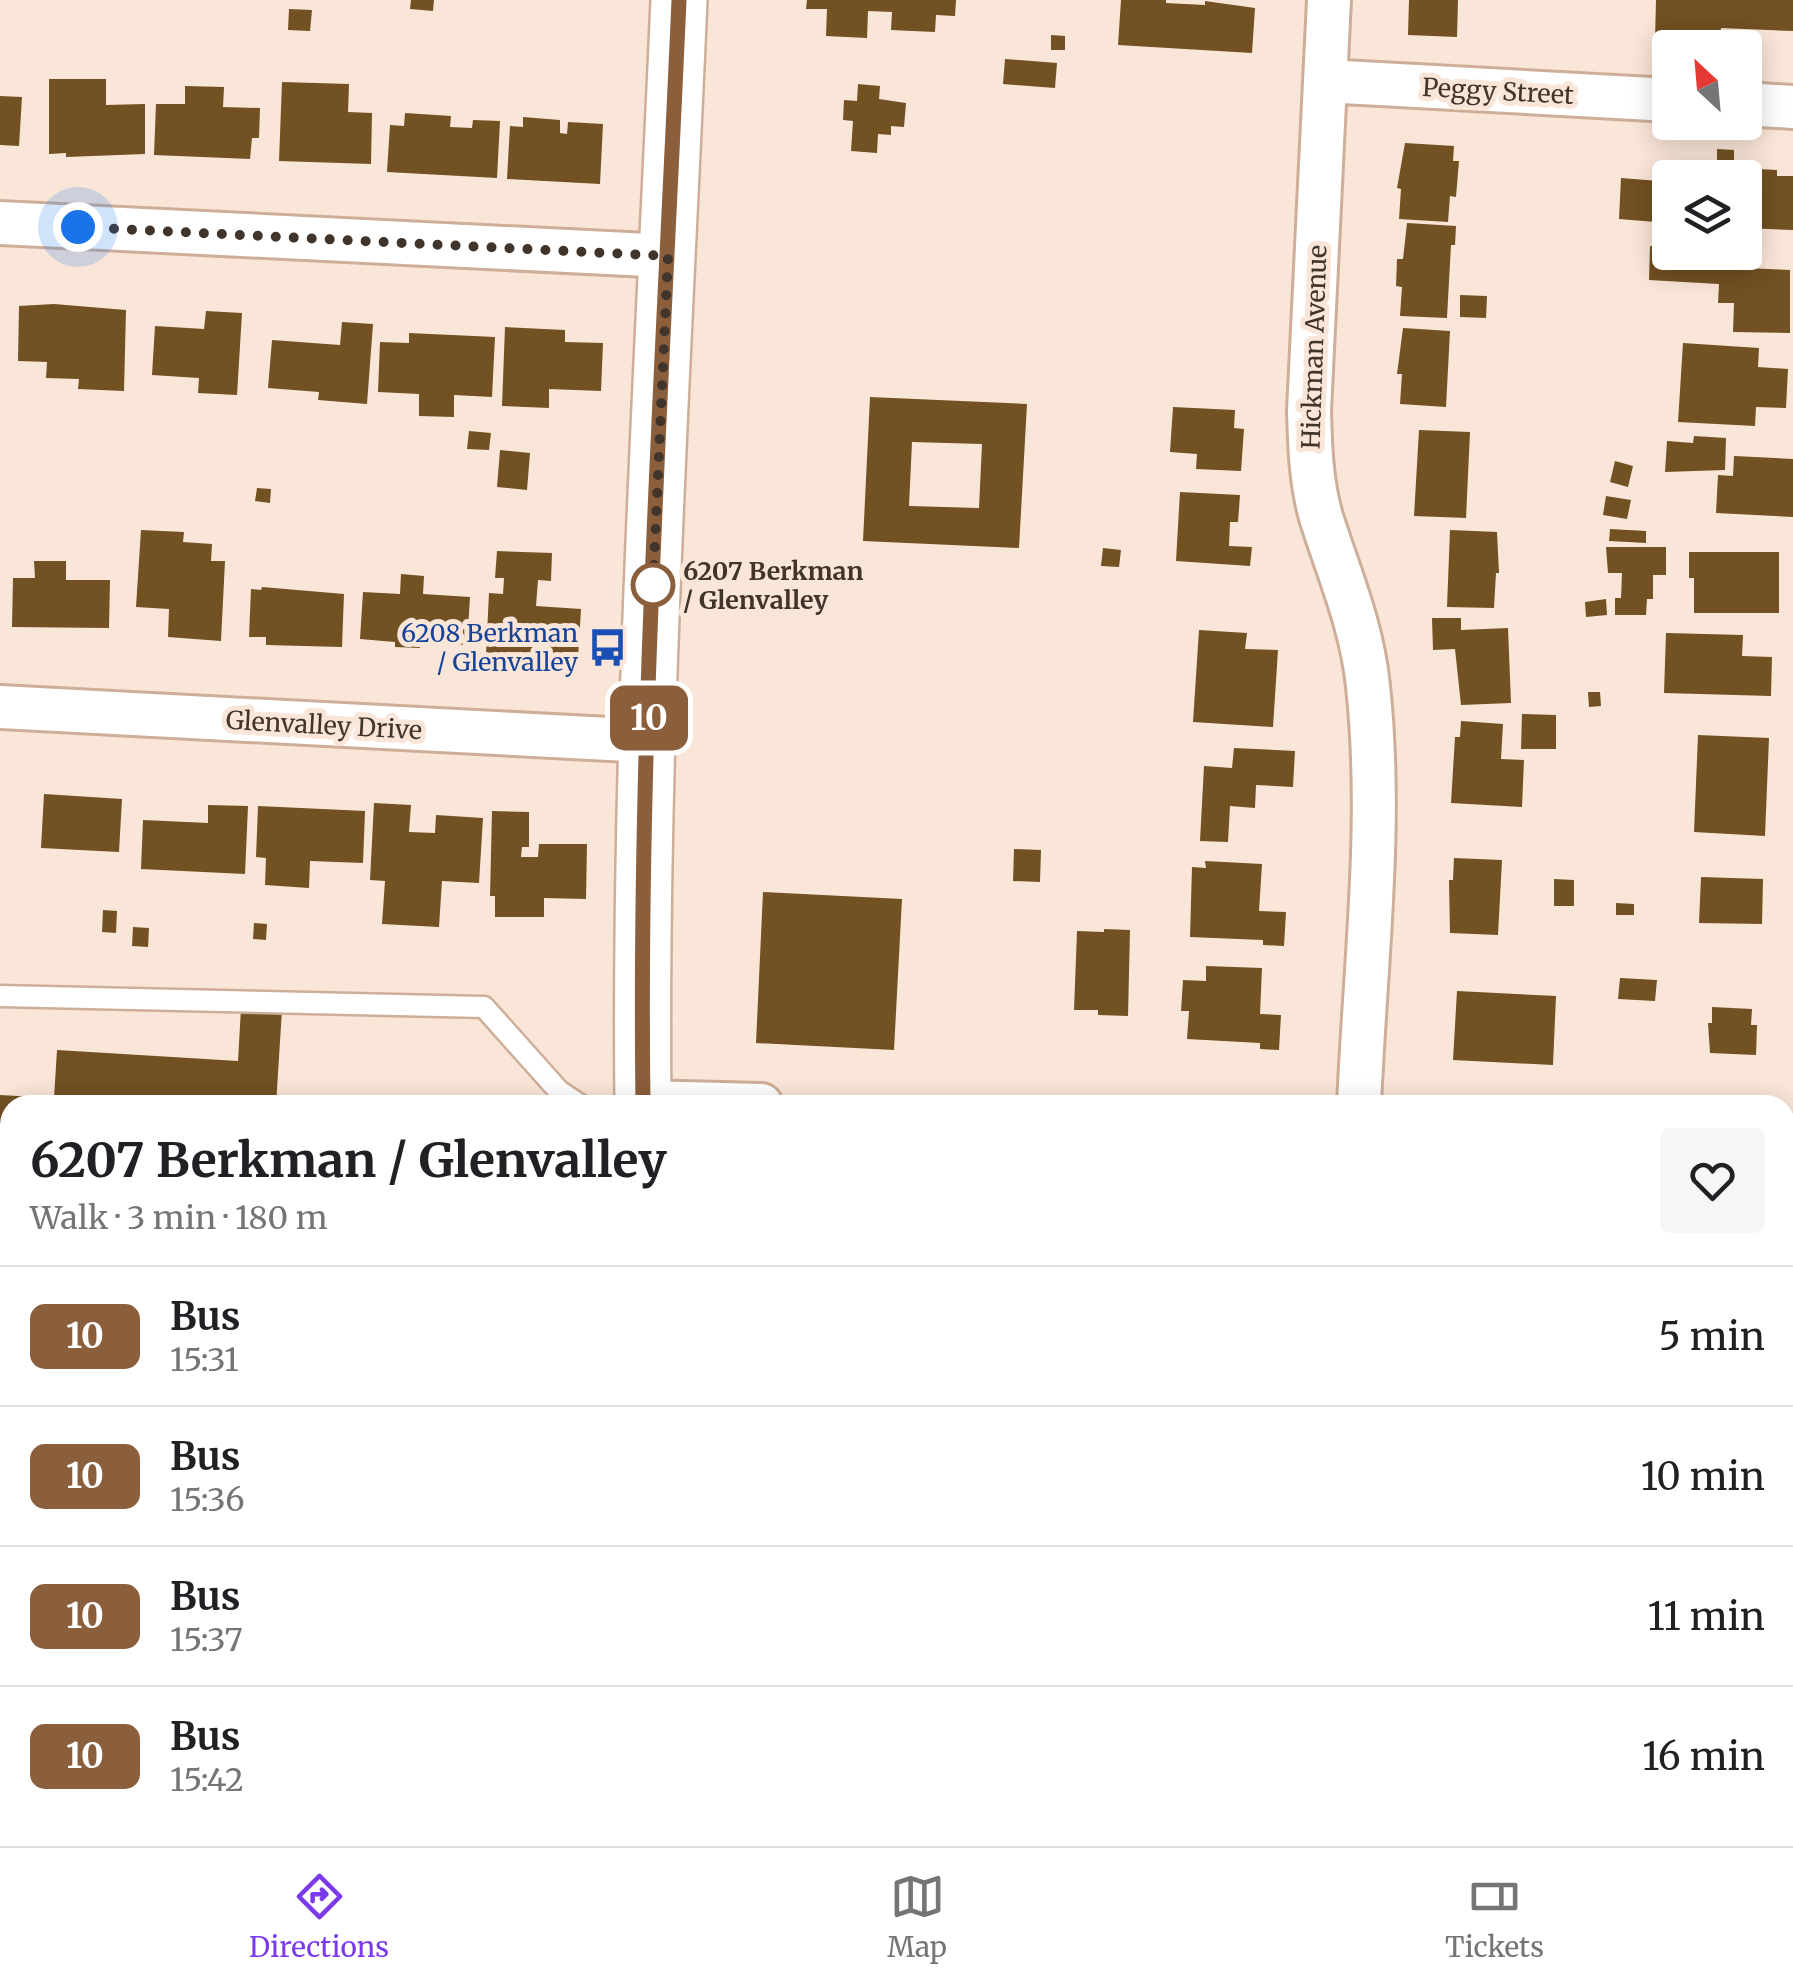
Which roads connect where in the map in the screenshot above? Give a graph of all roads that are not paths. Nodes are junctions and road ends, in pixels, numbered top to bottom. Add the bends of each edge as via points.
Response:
1 (679, 0) edge
2 (1329, 0) edge
3 (1326, 81) junction
4 (1652, 99) edge
5 (1762, 105) edge
6 (1793, 107) edge
7 (0, 223) edge
8 (668, 256) junction
9 (0, 707) edge
10 (648, 741) junction
11 (0, 996) edge
12 (565, 1095) edge
13 (639, 1095) edge
14 (1359, 1095) edge

1 - 8 street
2 - 3 street, Hickman Avenue
3 - 4 street, Peggy Street
3 - 14 street, Hickman Avenue via 1309,411 1314,486 1356,617 1368,684 1374,785
5 - 6 street
7 - 8 street
8 - 10 street
9 - 10 street, Glenvalley Drive
10 - 13 street
11 - 12 lane via 484,1007

